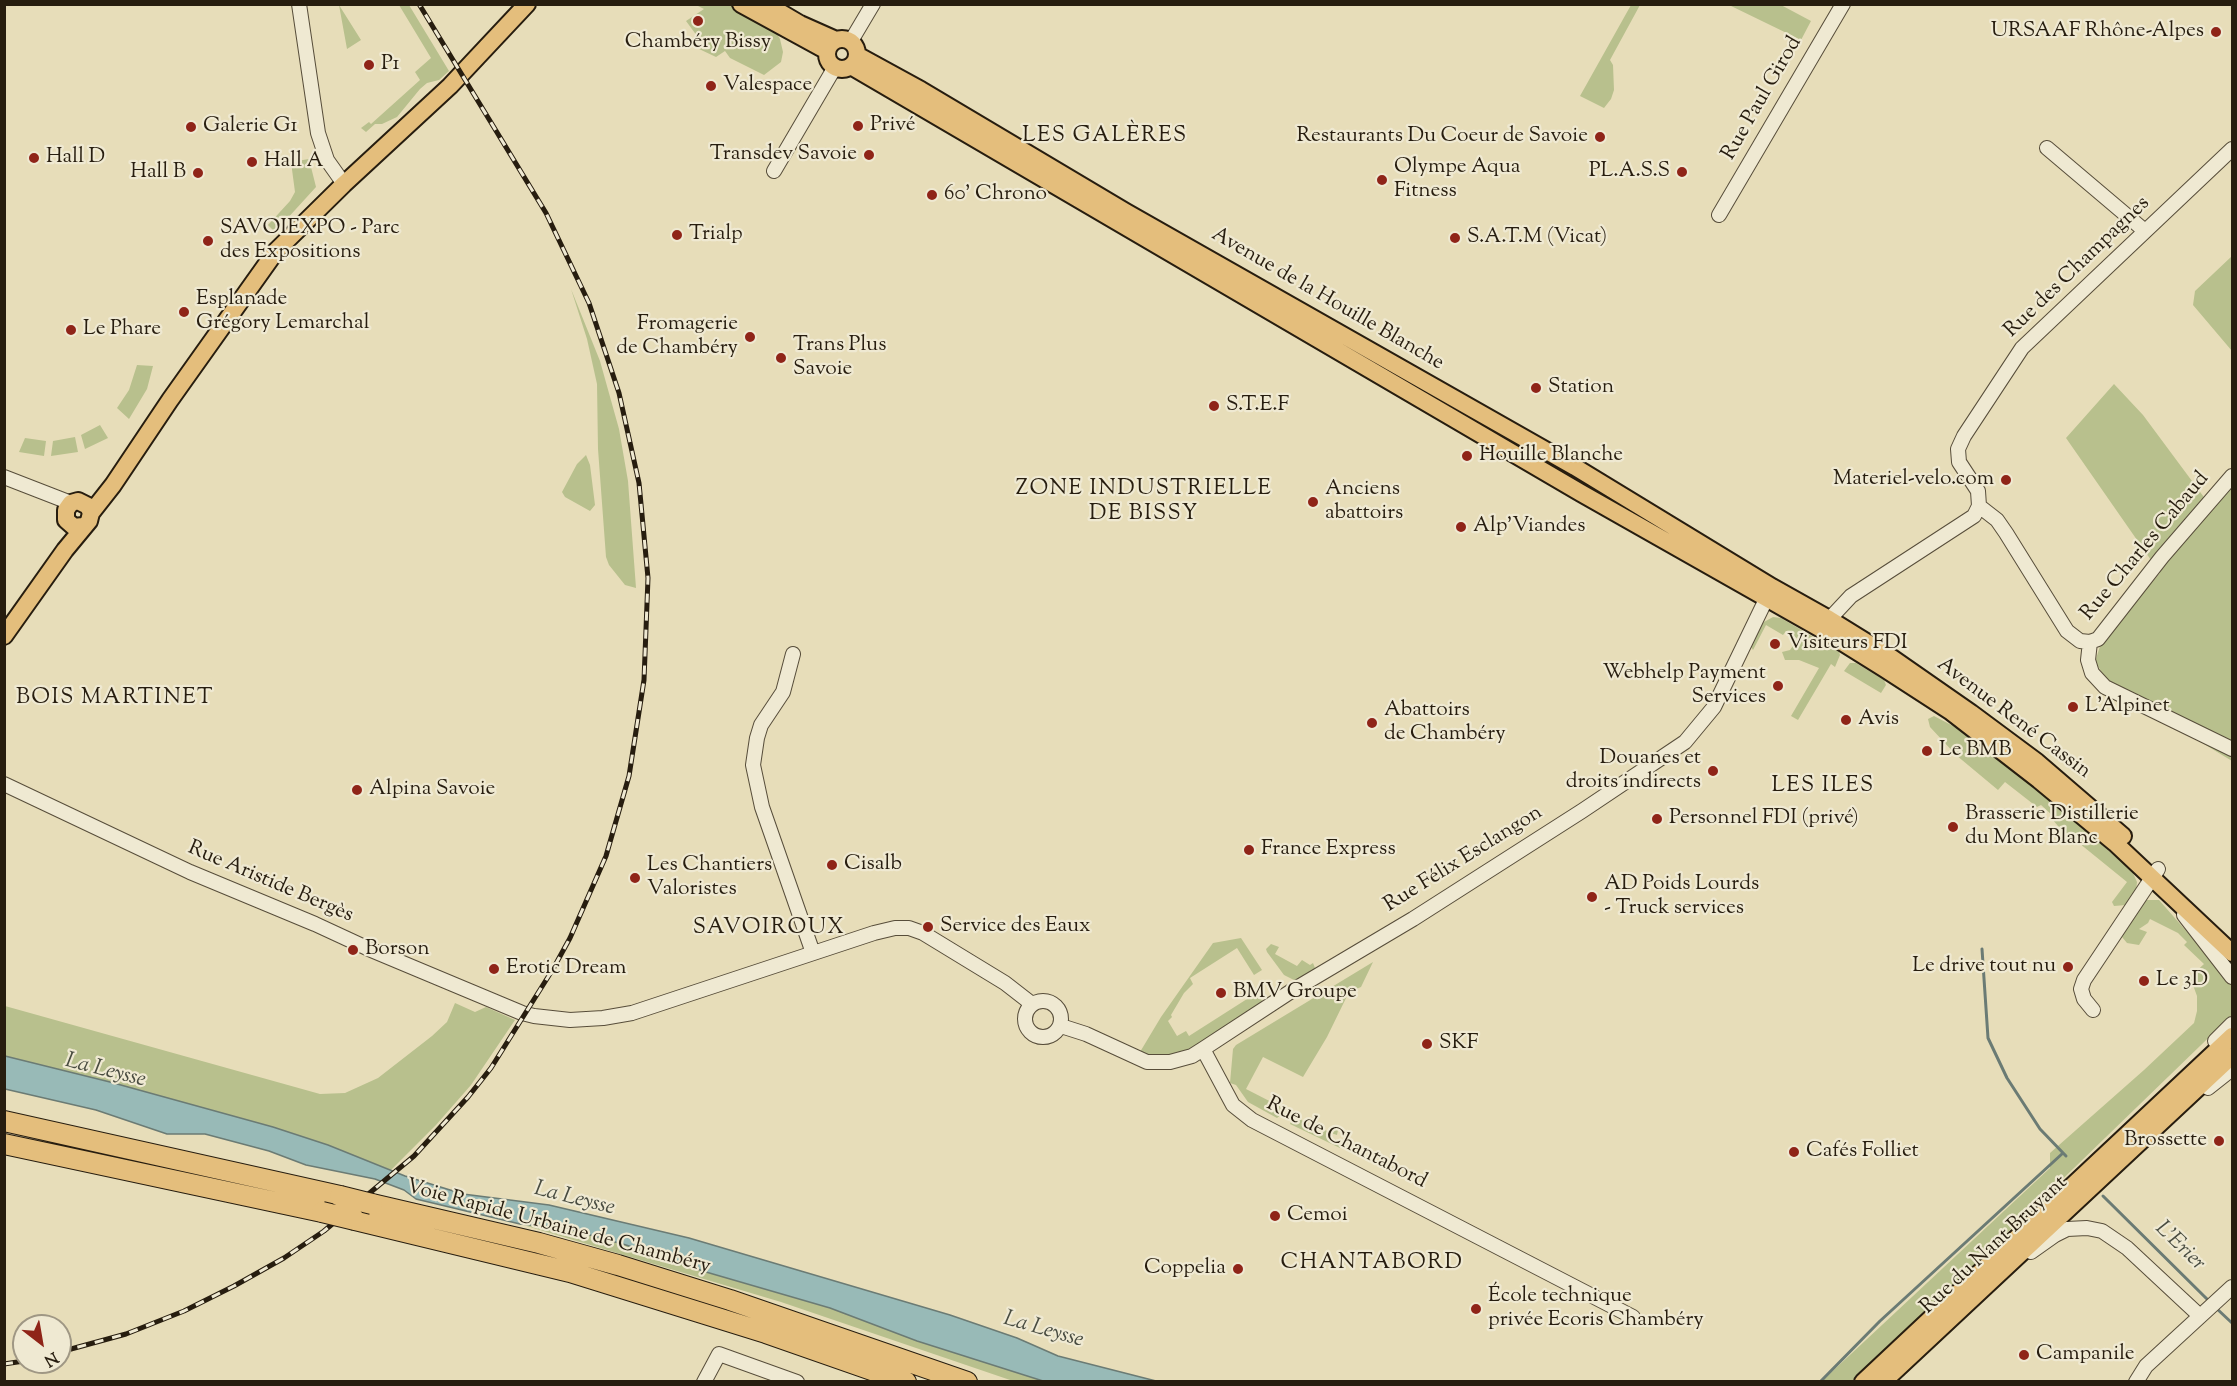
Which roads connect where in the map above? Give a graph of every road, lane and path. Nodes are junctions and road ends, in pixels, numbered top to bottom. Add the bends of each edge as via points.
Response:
1 (298, 4) edge
2 (526, 4) edge
3 (741, 4) edge
4 (766, 4) edge
5 (873, 4) edge
6 (1843, 4) edge
7 (843, 53) junction
8 (2047, 148) dead end
9 (2232, 149) edge
10 (774, 171) dead end
11 (344, 184) junction
12 (1719, 215) dead end
13 (2145, 231) junction
14 (2232, 476) edge
15 (4, 477) edge
16 (1979, 506) junction
17 (76, 513) junction
18 (1769, 592) junction
19 (1825, 624) junction
20 (4, 636) edge
21 (2090, 642) junction
22 (793, 654) dead end
23 (2232, 749) edge
24 (4, 784) edge
25 (2155, 873) junction
26 (2177, 902) junction
27 (2232, 939) edge
28 (813, 953) junction
29 (2232, 953) edge
30 (2232, 977) edge
31 (1032, 1004) junction
32 (2093, 1010) dead end
33 (2232, 1024) edge
34 (1061, 1026) junction
35 (2232, 1036) edge
36 (1203, 1049) junction
37 (2232, 1056) edge
38 (2232, 1069) edge
39 (4, 1121) edge
40 (2138, 1143) junction
41 (4, 1144) edge
42 (2104, 1156) junction
43 (1978, 1291) junction
44 (2229, 1291) edge
45 (2200, 1316) junction
46 (1633, 1317) dead end
47 (704, 1382) edge
48 (797, 1382) edge
49 (906, 1382) edge
50 (967, 1382) edge
51 (1863, 1382) edge
52 (1883, 1382) edge
53 (2136, 1382) edge

1 - 11 street via 318,133 327,160
2 - 11 main road via 450,86
3 - 7 main road, Avenue de la Houille Blanche
4 - 7 main road, Avenue de la Houille Blanche
5 - 7 street
6 - 12 street, Rue Paul Girod
7 - 10 street
7 - 18 main road, Avenue de la Houille Blanche via 1562,483
8 - 13 street
9 - 13 street, Rue des Champagnes
11 - 17 main road via 264,266 113,485
13 - 16 street, Rue des Champagnes via 2022,348 1964,436 1957,455 1978,491
14 - 21 street, Rue Charles Cabaud via 2098,639
15 - 17 street
16 - 19 street via 1974,516 1851,596
16 - 21 street, Rue Charles Cabaud via 2002,526 2067,632 2080,641
17 - 20 main road via 64,541 65,550
18 - 19 main road, Avenue René Cassin
18 - 36 street, Rue Félix Esclangon via 1714,707 1685,742 1413,919
19 - 25 main road, Avenue René Cassin via 1892,658 2037,762 2083,800
21 - 23 street via 2088,660 2092,673 2105,687
22 - 28 street via 783,692 761,725 753,765 768,826
24 - 28 street, Rue Aristide Bergès via 190,872 528,1015 570,1020 632,1013
25 - 26 main road, Avenue René Cassin
25 - 27 main road, Avenue René Cassin
25 - 32 street via 2084,980 2084,999
26 - 29 main road, Avenue René Cassin
26 - 30 street, Avenue René Cassin
28 - 31 street via 874,933 909,928 1005,983
31 - 34 street via 1043,1000 1055,1004 1062,1014
31 - 34 street via 1025,1019 1032,1034 1048,1037
33 - 42 street, Rue du Nant Bruyant
34 - 36 street via 1147,1062 1170,1062
35 - 42 main road, Rue du Nant Bruyant
36 - 46 street, Rue de Chantabord via 1233,1104 1252,1120
37 - 40 main road, Rue du Nant Bruyant
38 - 40 street, Rue du Nant Bruyant
39 - 50 highway, Voie Rapide Urbaine de Chambéry, bridge via 340,1196 618,1264
40 - 43 main road, Rue du Nant Bruyant
41 - 49 highway, Voie Rapide Urbaine de Chambéry, bridge via 322,1212 570,1272 766,1333
42 - 51 main road, Rue du Nant Bruyant
43 - 45 street via 2055,1235 2073,1228 2094,1229 2115,1238
43 - 52 main road, Rue du Nant Bruyant
44 - 45 street
45 - 53 street via 2146,1365
47 - 48 street via 719,1354

